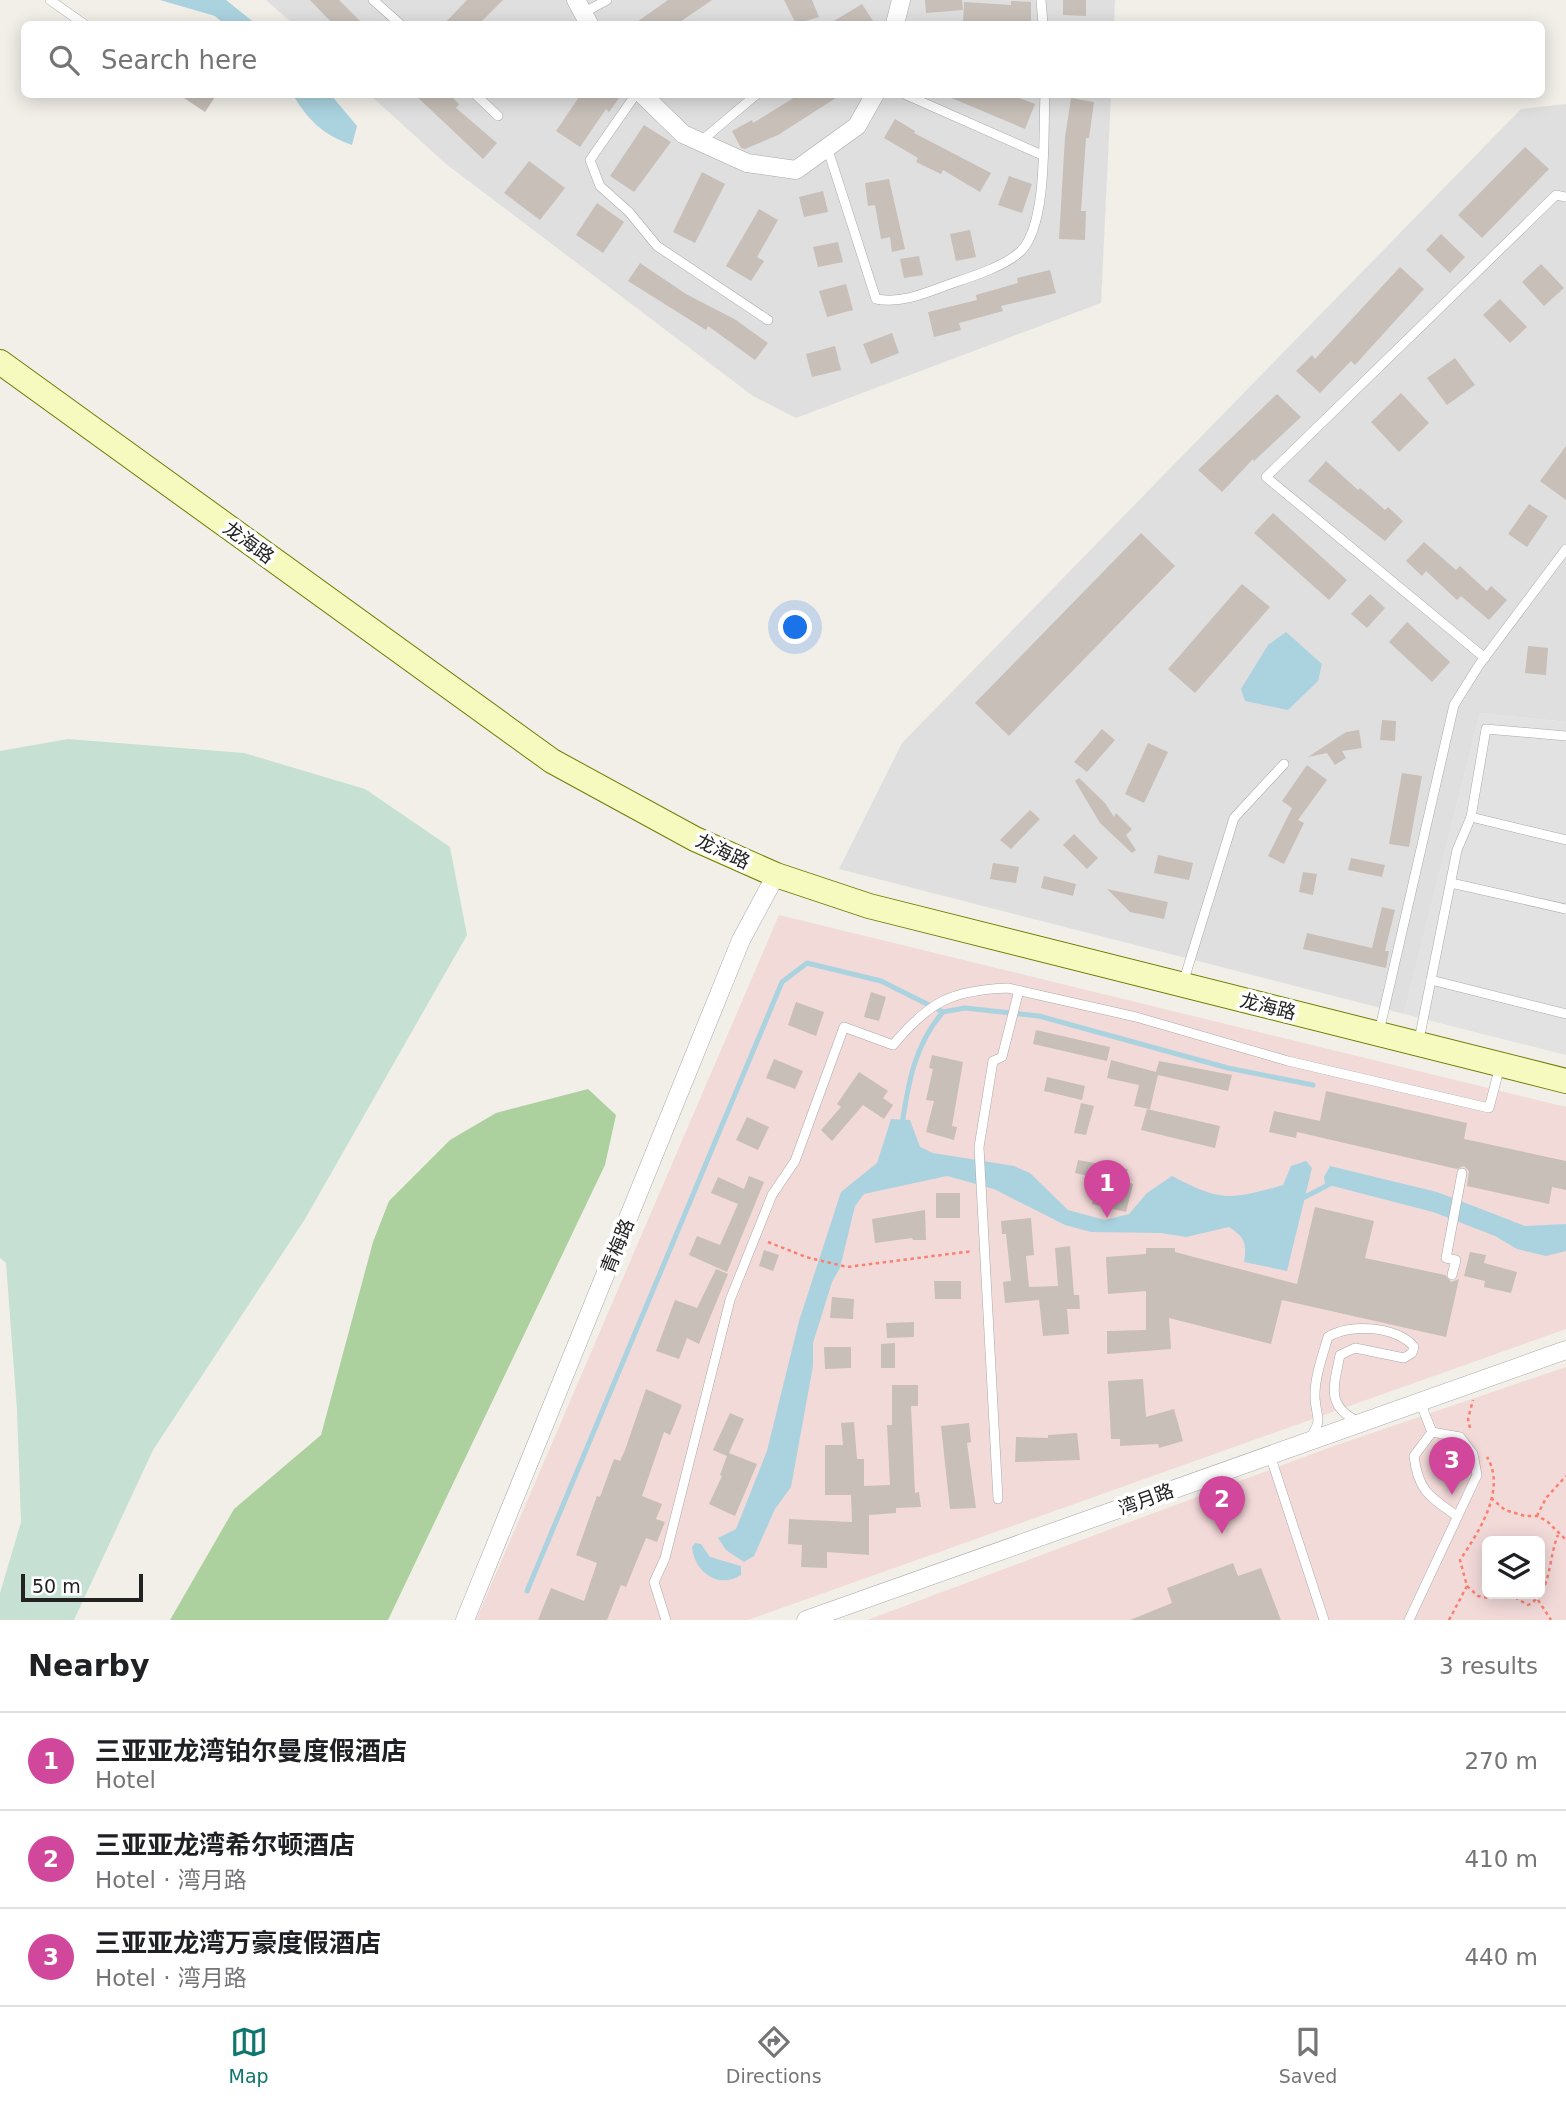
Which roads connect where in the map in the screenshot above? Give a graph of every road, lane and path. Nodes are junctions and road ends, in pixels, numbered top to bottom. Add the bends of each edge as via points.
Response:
1 (50, 0) edge
2 (373, 0) edge
3 (607, 0) edge
4 (901, 0) edge
5 (1041, 0) edge
6 (583, 12) edge
7 (80, 21) edge
8 (397, 21) edge
9 (896, 21) edge
10 (1043, 21) edge
11 (479, 98) edge
12 (636, 98) edge
13 (643, 98) edge
14 (752, 98) edge
15 (872, 98) edge
16 (913, 98) edge
17 (1045, 98) edge
18 (498, 116) dead end
19 (700, 142) junction
20 (827, 147) junction
21 (1042, 155) junction
22 (1566, 197) edge
23 (768, 320) dead end
24 (0, 362) edge
25 (1566, 549) edge
26 (1485, 658) junction
27 (1566, 737) edge
28 (1284, 764) dead end
29 (1471, 817) junction
30 (1566, 840) edge
31 (776, 875) junction
32 (1451, 883) junction
33 (1566, 909) edge
34 (1431, 980) junction
35 (1182, 985) junction
36 (1019, 990) junction
37 (1566, 1014) edge
38 (1378, 1034) junction
39 (1418, 1044) junction
40 (1501, 1065) junction
41 (1566, 1081) edge
42 (1462, 1174) dead end
43 (755, 1237) junction
44 (983, 1250) junction
45 (1452, 1275) dead end
46 (1566, 1350) edge
47 (1420, 1402) junction
48 (1361, 1423) junction
49 (1432, 1432) junction
50 (1307, 1442) junction
51 (1270, 1455) junction
52 (1566, 1476) edge
53 (1492, 1498) dead end
54 (998, 1499) dead end
55 (1457, 1516) junction
56 (1538, 1516) junction
57 (1558, 1535) junction
58 (1566, 1540) edge
59 (1467, 1586) dead end
60 (1482, 1597) edge
61 (1518, 1599) edge
62 (1538, 1600) junction
63 (465, 1620) edge
64 (666, 1620) edge
65 (806, 1620) edge
66 (1324, 1620) edge
67 (1409, 1620) edge
68 (1551, 1620) edge

1 - 7 lane
2 - 8 lane
3 - 6 lane
4 - 9 street
5 - 10 lane
11 - 18 lane
12 - 23 lane via 590,160 600,186 657,246
13 - 19 street via 683,134
14 - 19 lane
15 - 20 street via 857,125
16 - 21 lane
17 - 21 lane
19 - 20 street via 747,163 796,170
20 - 21 lane via 876,299 896,302 975,275 1020,252 1033,234
22 - 26 lane via 1556,195 1266,477
24 - 31 street, 龙海路 via 552,761 695,839
25 - 26 lane
26 - 38 lane via 1454,705
27 - 29 lane via 1486,729
28 - 35 lane via 1234,818
29 - 30 lane
29 - 32 lane via 1457,850
31 - 35 street, 龙海路 via 869,906
31 - 63 street, 青梅路 via 741,940
32 - 33 lane
32 - 34 lane
34 - 37 lane
34 - 39 lane
35 - 38 street, 龙海路
36 - 40 lane via 1489,1108
36 - 43 lane via 987,989 943,1000 920,1013 893,1045 844,1027 795,1161 772,1195
36 - 44 lane via 1002,1056 993,1061 979,1147
38 - 39 street, 龙海路
39 - 40 street, 龙海路
40 - 41 street, 龙海路
42 - 45 lane via 1446,1258 1456,1260
43 - 44 path via 847,1267
43 - 64 lane via 730,1300 665,1558 654,1582
44 - 54 lane
46 - 47 street, 湾月路
47 - 48 street, 湾月路
47 - 49 lane
48 - 50 street, 湾月路
48 - 50 lane via 1338,1408 1333,1392 1340,1355 1355,1348 1404,1358 1414,1347 1401,1337 1360,1326 1328,1337 1315,1398 1318,1426
49 - 55 lane via 1414,1456 1417,1479 1427,1495
49 - 55 lane via 1460,1437 1473,1454 1477,1475
50 - 51 street, 湾月路
51 - 65 street, 湾月路
51 - 66 lane
52 - 56 path via 1546,1498
53 - 56 path via 1504,1510
55 - 67 lane
56 - 57 path
57 - 58 path
57 - 62 path
59 - 60 path
61 - 62 path via 1528,1605
62 - 68 path

